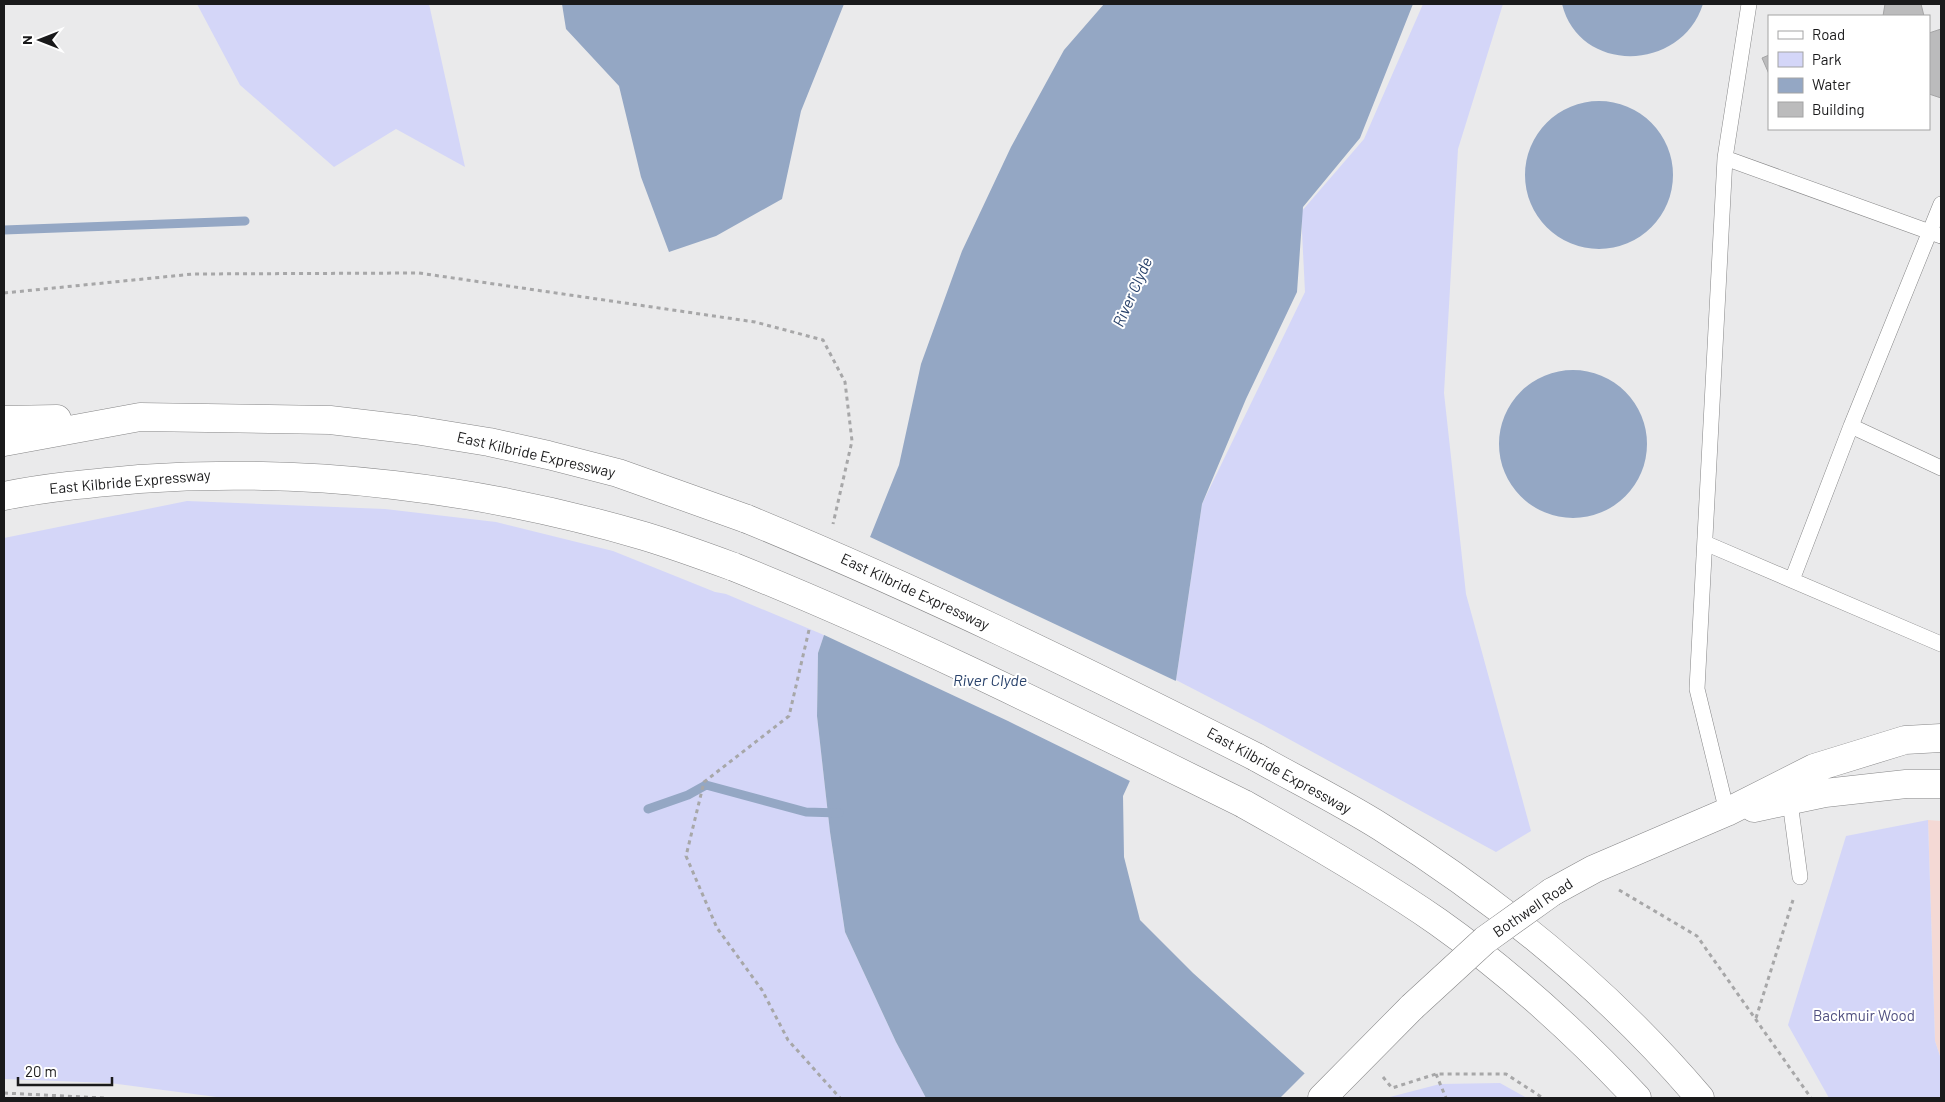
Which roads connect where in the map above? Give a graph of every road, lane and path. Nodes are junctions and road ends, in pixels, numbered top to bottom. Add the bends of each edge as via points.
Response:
1 (1749, 4) edge
2 (1725, 158) junction
3 (1941, 204) edge
4 (1935, 234) edge
5 (4, 293) edge
6 (140, 417) junction
7 (4, 420) edge
8 (1851, 426) junction
9 (4, 442) edge
10 (1941, 468) edge
11 (9, 496) edge
12 (832, 526) dead end
13 (1705, 542) junction
14 (1792, 580) junction
15 (811, 621) dead end
16 (1941, 644) edge
17 (1941, 738) edge
18 (1941, 784) edge
19 (1790, 802) junction
20 (1728, 812) junction
21 (1800, 877) joint
22 (1622, 883) dead end
23 (1756, 1018) junction
24 (1366, 1068) junction
25 (1436, 1074) junction
26 (4, 1093) edge
27 (104, 1098) edge
28 (840, 1098) edge
29 (1322, 1098) edge
30 (1446, 1098) edge
31 (1543, 1098) edge
32 (1637, 1098) edge
33 (1700, 1098) edge
34 (1811, 1098) edge

1 - 2 lane
2 - 4 lane
2 - 13 lane
3 - 4 lane
4 - 8 lane
5 - 12 path via 193,274 419,273 755,322 823,340 845,382 852,441
6 - 7 main road
6 - 9 main road, East Kilbride Expressway
6 - 33 main road, East Kilbride Expressway, bridge via 330,420 471,439 548,455 618,473 746,518 876,573 1256,756 1380,827 1497,906 1559,956 1622,1014
8 - 10 lane
8 - 14 lane
11 - 32 main road, East Kilbride Expressway, bridge via 96,482 190,476 358,481 472,496 558,513 645,536 734,566 966,667 1244,804 1384,886 1440,923 1510,978
13 - 14 lane
13 - 20 lane via 1697,689
14 - 16 lane
15 - 28 path via 789,716 704,782 686,856 717,928 762,990 788,1040
17 - 20 main road, Bothwell Road via 1905,740 1814,768
18 - 19 main road, Bothwell Road via 1825,792
19 - 20 main road, Bothwell Road
19 - 21 lane
20 - 24 main road, Bothwell Road, bridge via 1594,870 1552,892 1485,940 1412,1007
21 - 23 path
22 - 23 path via 1614,888 1697,936
23 - 34 path
24 - 25 path via 1392,1088
24 - 29 main road, Bothwell Road
25 - 30 path
25 - 31 path via 1506,1074
26 - 27 path

